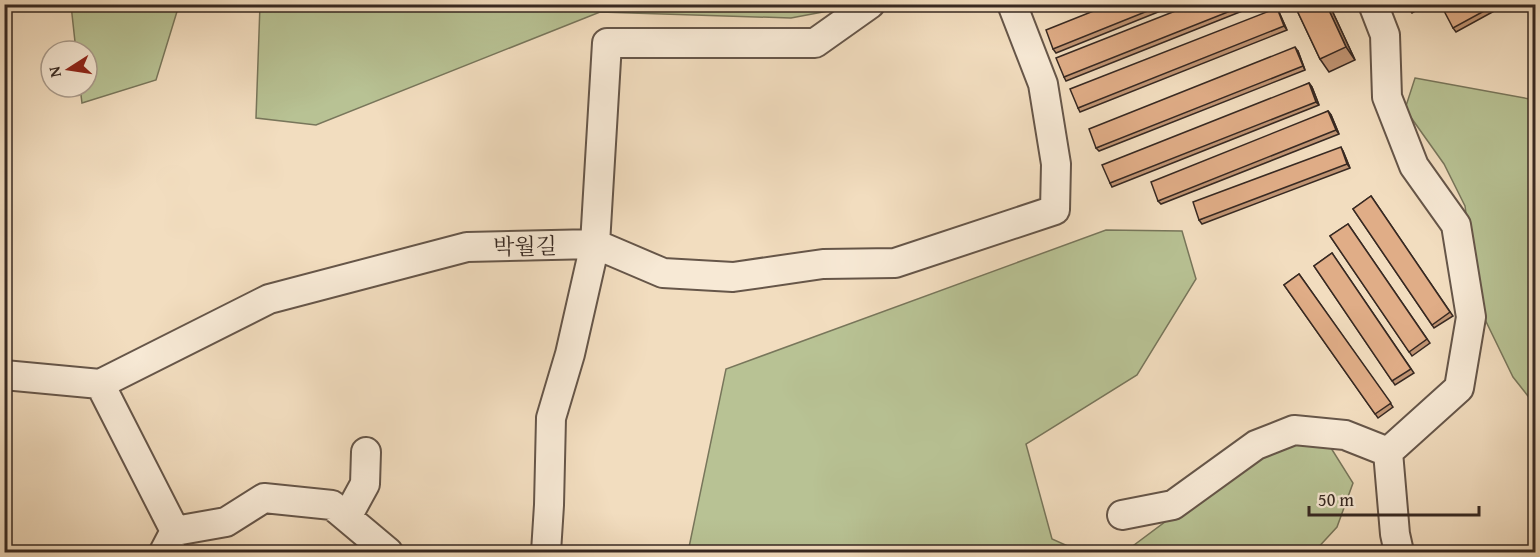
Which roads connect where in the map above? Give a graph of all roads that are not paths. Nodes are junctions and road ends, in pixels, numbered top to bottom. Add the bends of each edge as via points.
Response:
1 (870, 4) edge
2 (1012, 4) edge
3 (1373, 4) edge
4 (595, 244) junction
5 (4, 375) edge
6 (100, 384) junction
7 (366, 452) dead end
8 (1388, 452) junction
9 (1122, 515) dead end
10 (346, 517) junction
11 (170, 542) edge
12 (388, 552) edge
13 (546, 552) edge
14 (1399, 552) edge

1 - 4 street via 816,43 607,42
2 - 4 street via 1043,84 1056,164 1055,210 895,263 823,264 733,277 663,273
3 - 8 street via 1385,35 1388,97 1414,166 1455,225 1471,317 1459,388
4 - 6 street, 박월길 via 467,247 269,298
4 - 13 street via 551,418
5 - 6 street
6 - 11 street
7 - 10 street via 365,484
8 - 9 street via 1345,435 1294,430 1257,445 1173,505
8 - 14 street
10 - 11 street via 332,505 264,498 226,522
10 - 12 street

